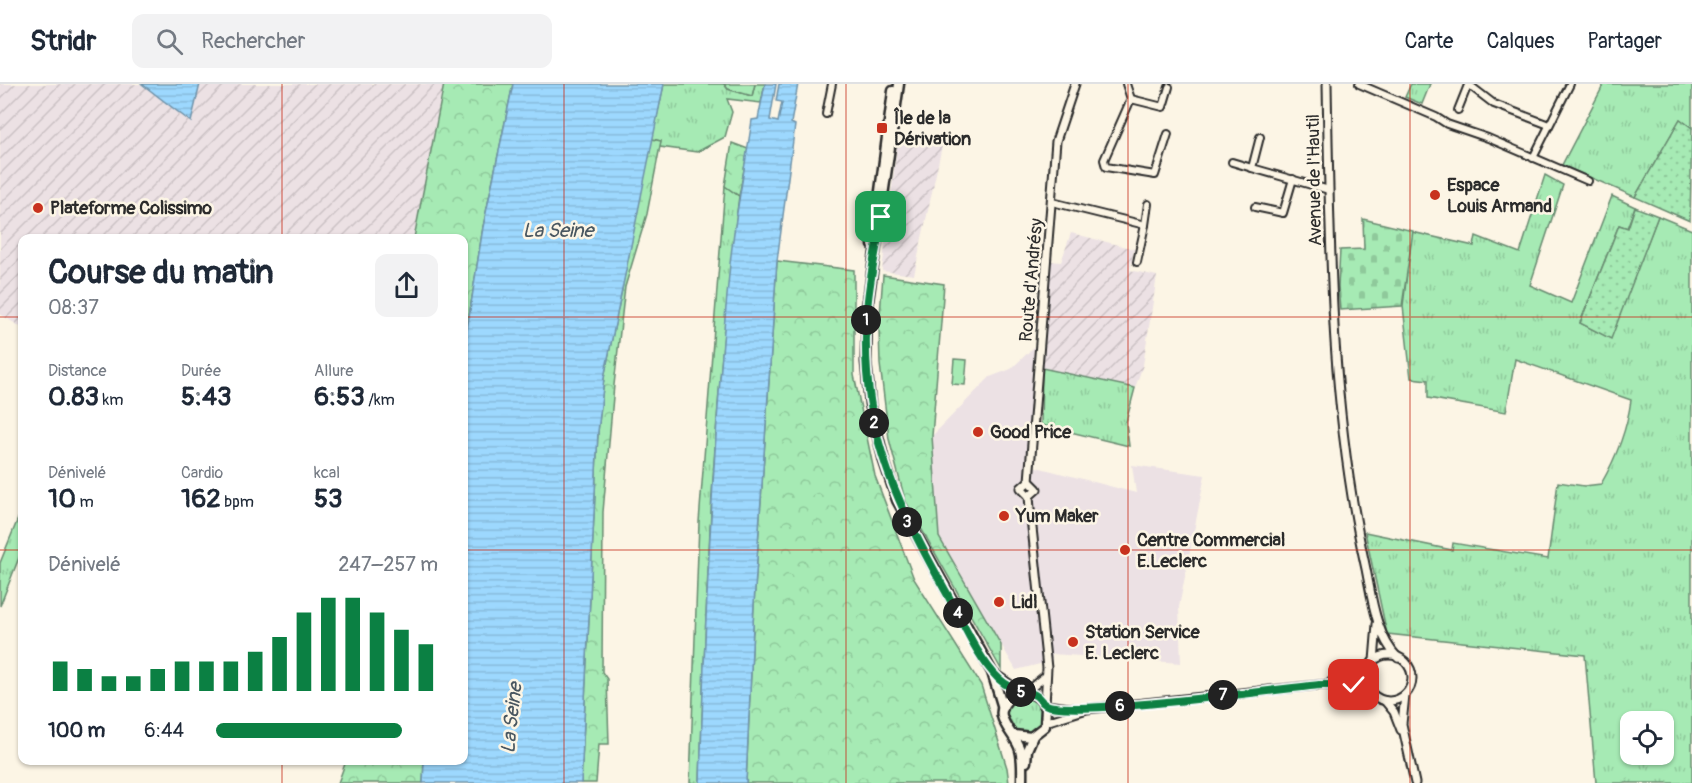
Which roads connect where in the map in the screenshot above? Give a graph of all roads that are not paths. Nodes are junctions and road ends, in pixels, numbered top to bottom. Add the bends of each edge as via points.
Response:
1 (832, 84) edge
2 (895, 84) edge
3 (899, 84) edge
4 (1075, 84) edge
5 (1126, 84) edge
6 (1327, 84) edge
7 (1359, 84) edge
8 (1468, 84) edge
9 (1570, 84) edge
10 (1169, 87) dead end
11 (1131, 99) junction
12 (1458, 110) dead end
13 (826, 114) dead end
14 (1549, 125) junction
15 (1168, 134) dead end
16 (1260, 137) dead end
17 (1533, 158) junction
18 (1232, 162) dead end
19 (1252, 168) junction
20 (1293, 179) junction
21 (1588, 181) dead end
22 (1329, 190) junction
23 (1052, 202) junction
24 (1148, 204) dead end
25 (1255, 207) dead end
26 (1145, 225) junction
27 (873, 254) junction
28 (1137, 262) dead end
29 (1377, 618) junction
30 (1398, 657) junction
31 (1372, 664) junction
32 (992, 672) junction
33 (1046, 675) junction
34 (1319, 685) junction
35 (1370, 690) junction
36 (1023, 693) junction
37 (1405, 695) junction
38 (1384, 700) junction
39 (1045, 705) junction
40 (1003, 708) junction
41 (1087, 709) junction
42 (1046, 722) junction
43 (1014, 735) junction
44 (1033, 736) junction
45 (1404, 738) junction
46 (1025, 783) edge
47 (1414, 783) edge

1 - 13 street
2 - 27 main road via 876,206
3 - 27 main road
4 - 23 street, Route d'Andrésy via 1057,135
5 - 11 street
6 - 22 street, Avenue de l'Hautil
7 - 17 street
8 - 12 street
8 - 14 street via 1494,104
9 - 14 street
10 - 11 street via 1162,107
11 - 15 street via 1104,160 1106,167 1155,175
14 - 17 street
16 - 19 street
17 - 21 street
18 - 19 street
19 - 20 street
20 - 22 street
20 - 25 street via 1283,213
22 - 29 street, Avenue de l'Hautil via 1335,358 1346,459 1355,521
23 - 26 street
23 - 33 street, Route d'Andrésy via 1029,481 1021,488 1029,496
24 - 26 street
26 - 28 street
27 - 32 main road via 866,362 870,404 884,461 906,519
29 - 30 street via 1387,644
29 - 31 street
30 - 31 street via 1386,656
30 - 37 street via 1412,675
31 - 34 street via 1360,673
31 - 35 street via 1366,676
32 - 36 main road
32 - 40 main road
33 - 36 street
33 - 39 street, Route d'Andrésy
34 - 35 street via 1354,685
34 - 41 street
35 - 38 street
36 - 39 main road via 1036,696
36 - 40 main road via 1010,698
37 - 38 street
37 - 45 street
38 - 45 street via 1394,712
39 - 41 street
39 - 42 main road
40 - 43 main road via 1003,722
41 - 42 street
42 - 44 main road
43 - 44 main road
43 - 46 main road
44 - 46 main road via 1026,756
45 - 47 street

